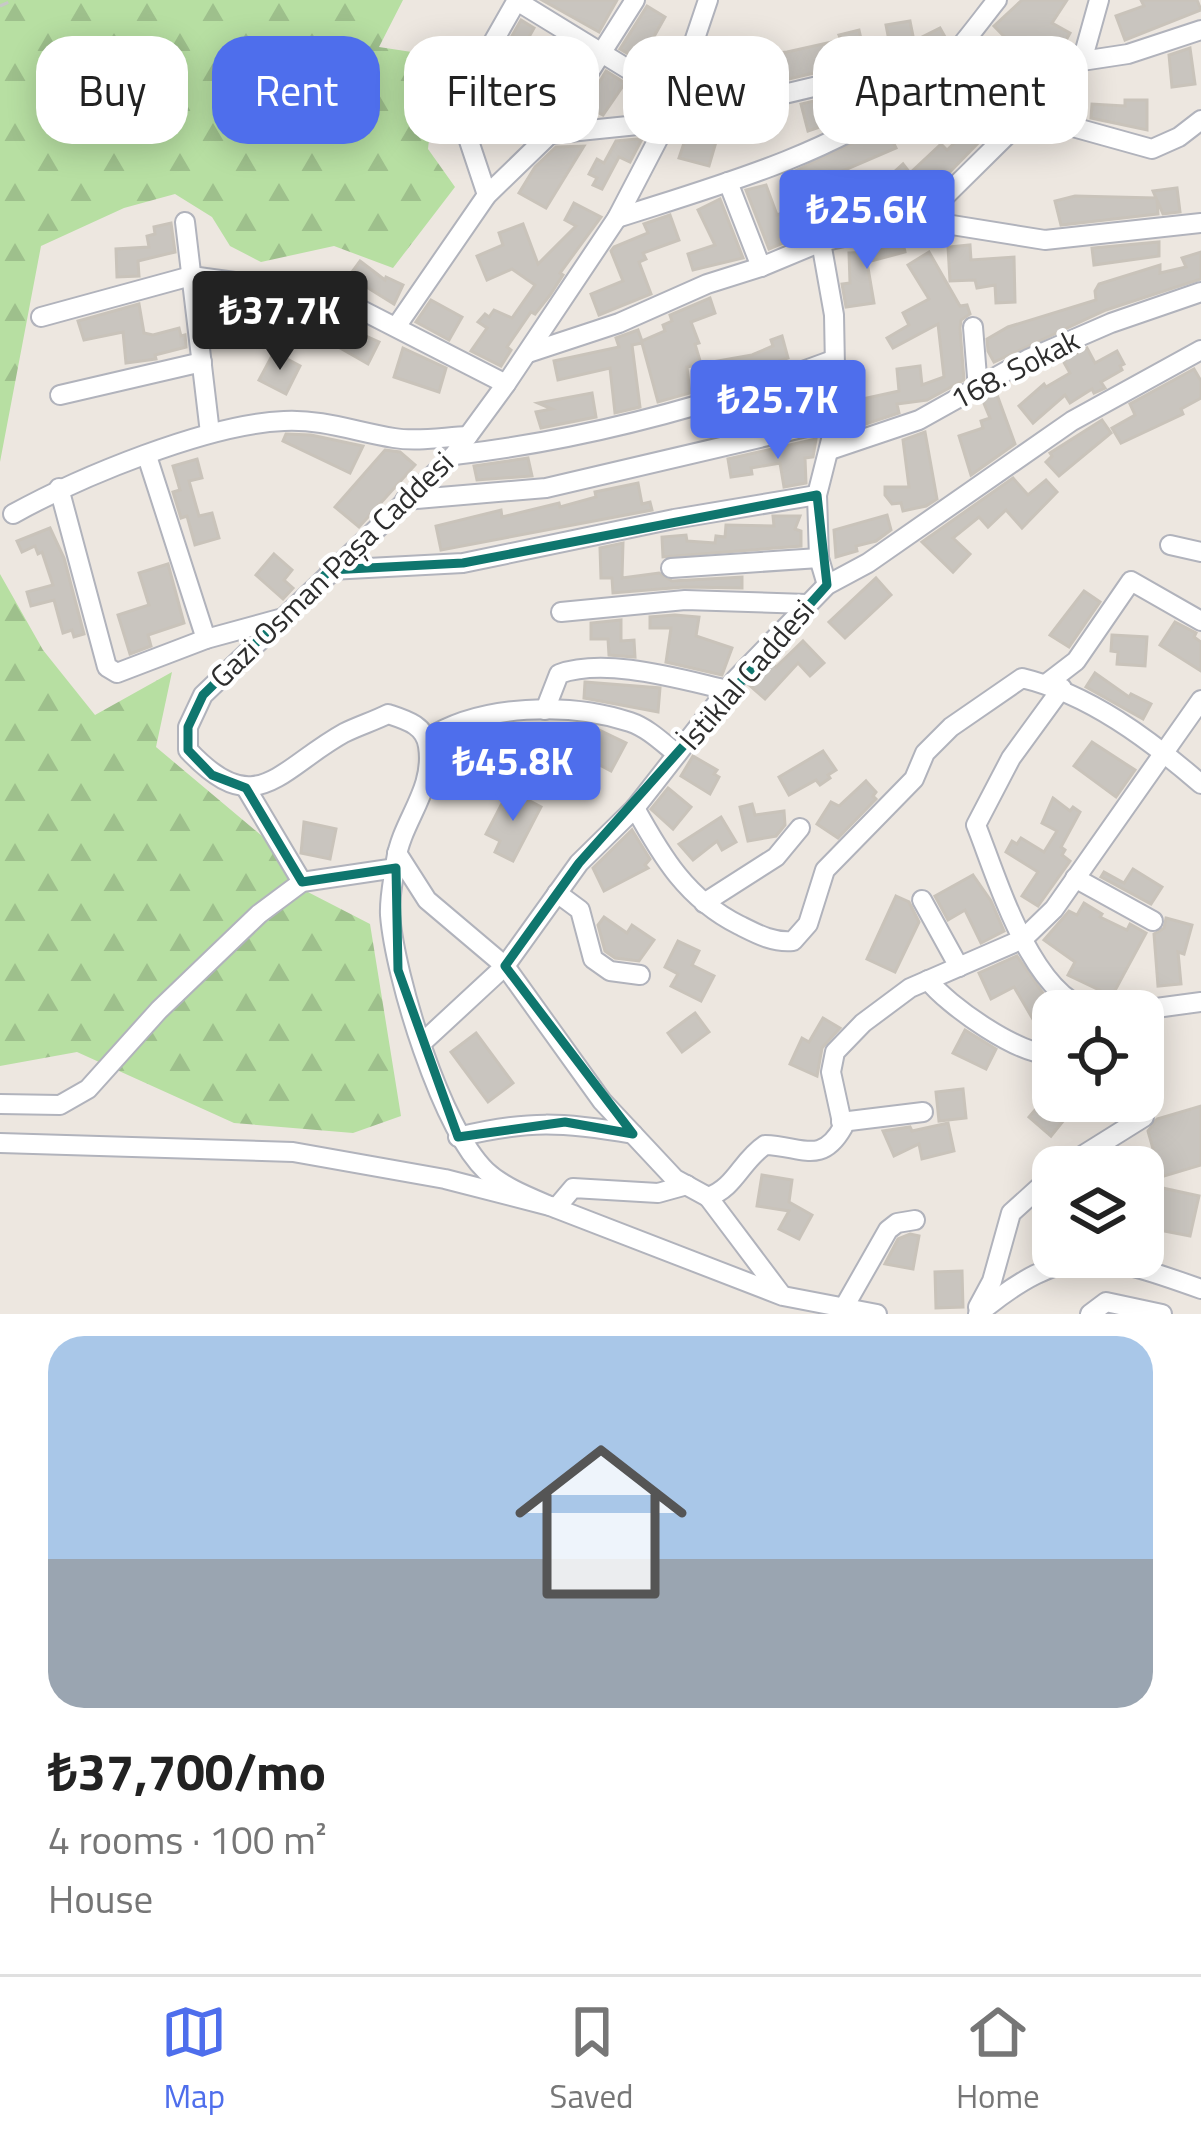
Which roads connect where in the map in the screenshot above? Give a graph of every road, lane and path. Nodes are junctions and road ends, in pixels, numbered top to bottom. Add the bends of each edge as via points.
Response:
1 (14, 0) edge
2 (517, 0) edge
3 (635, 0) edge
4 (708, 0) edge
5 (997, 0) edge
6 (1099, 0) edge
7 (0, 6) edge
8 (1201, 30) edge
9 (696, 36) edge
10 (968, 36) edge
11 (1088, 39) edge
12 (602, 50) junction
13 (599, 55) edge
14 (1088, 60) edge
15 (623, 64) edge
16 (1201, 120) edge
17 (1088, 131) edge
18 (540, 144) edge
19 (656, 144) edge
20 (820, 144) edge
21 (996, 144) edge
22 (728, 182) junction
23 (487, 195) junction
24 (617, 218) junction
25 (921, 220) junction
26 (185, 222) dead end
27 (1201, 223) edge
28 (820, 242) junction
29 (761, 267) junction
30 (191, 276) junction
31 (1201, 292) edge
32 (41, 317) dead end
33 (396, 327) junction
34 (973, 327) dead end
35 (1201, 350) edge
36 (528, 353) junction
37 (833, 360) junction
38 (202, 362) junction
39 (506, 384) junction
40 (978, 388) junction
41 (60, 395) dead end
42 (836, 420) junction
43 (211, 433) junction
44 (468, 436) junction
45 (830, 450) junction
46 (454, 455) junction
47 (147, 456) junction
48 (59, 488) junction
49 (818, 495) junction
50 (405, 500) junction
51 (13, 514) dead end
52 (1170, 545) dead end
53 (1201, 553) edge
54 (819, 558) junction
55 (671, 568) dead end
56 (330, 570) junction
57 (827, 585) junction
58 (807, 604) junction
59 (561, 612) dead end
60 (281, 618) junction
61 (1201, 620) edge
62 (206, 639) junction
63 (1054, 686) junction
64 (728, 690) junction
65 (1201, 700) edge
66 (545, 710) junction
67 (427, 739) junction
68 (1162, 750) junction
69 (677, 754) junction
70 (1201, 784) edge
71 (247, 788) junction
72 (635, 808) junction
73 (800, 827) dead end
74 (396, 861) junction
75 (1075, 878) junction
76 (302, 882) junction
77 (557, 893) junction
78 (922, 900) dead end
79 (704, 903) junction
80 (1154, 921) dead end
81 (1023, 939) junction
82 (505, 966) junction
83 (959, 967) junction
84 (640, 975) dead end
85 (928, 980) junction
86 (1056, 990) edge
87 (1201, 1002) edge
88 (1164, 1007) edge
89 (423, 1042) junction
90 (1032, 1052) edge
91 (0, 1104) edge
92 (923, 1112) dead end
93 (841, 1122) junction
94 (1136, 1122) edge
95 (633, 1134) junction
96 (458, 1137) junction
97 (0, 1143) edge
98 (1098, 1146) edge
99 (686, 1185) junction
100 (1032, 1194) edge
101 (708, 1197) junction
102 (553, 1207) junction
103 (915, 1220) dead end
104 (1195, 1283) edge
105 (783, 1296) junction
106 (843, 1309) junction
107 (877, 1314) edge
108 (976, 1314) edge
109 (1090, 1314) edge
110 (1162, 1314) edge

1 - 7 path
2 - 12 street
2 - 23 street via 467,88 461,117
3 - 12 street
4 - 9 street, Gazi Osman Paşa Caddesi
5 - 10 street
6 - 11 street
8 - 14 street
12 - 13 street
12 - 15 street
16 - 17 street via 1152,149
18 - 23 street
19 - 24 street, Gazi Osman Paşa Caddesi
20 - 22 street
21 - 25 street
22 - 24 street
22 - 29 street
23 - 33 street
24 - 36 street, Gazi Osman Paşa Caddesi
25 - 27 street via 1045,240
25 - 28 street
26 - 30 street
28 - 29 street
28 - 37 street
29 - 36 street
30 - 32 street
30 - 33 street via 340,299
30 - 38 street
31 - 40 street, 168. Sokak via 1111,323
33 - 39 street
34 - 40 street
35 - 57 street, İstiklal Caddesi via 1072,421
36 - 39 street, Gazi Osman Paşa Caddesi
37 - 42 street
37 - 46 street via 636,423
38 - 41 street
38 - 43 street
39 - 44 street, Gazi Osman Paşa Caddesi
40 - 45 street, 168. Sokak via 919,420
42 - 45 street
42 - 50 street via 546,488
43 - 44 street via 282,421 398,440
43 - 47 street
44 - 46 street, Gazi Osman Paşa Caddesi
45 - 49 street
46 - 50 street, Gazi Osman Paşa Caddesi
47 - 48 street
47 - 62 street
48 - 51 street
48 - 62 street via 107,668 117,673
49 - 54 street
49 - 56 street via 463,563
50 - 56 street, Gazi Osman Paşa Caddesi
52 - 53 street
54 - 55 street
54 - 57 street
56 - 60 street, Gazi Osman Paşa Caddesi
57 - 58 street, İstiklal Caddesi
58 - 59 street via 686,600
58 - 64 street, İstiklal Caddesi
60 - 62 street
60 - 71 street, Gazi Osman Paşa Caddesi via 203,695 188,727 188,750 212,776
61 - 63 street via 1131,581
63 - 68 street
63 - 79 street via 1022,678 925,752 914,779 825,870 808,924 793,941 759,935
63 - 81 street via 976,825
64 - 66 street via 649,672 575,668 559,674
64 - 69 street, İstiklal Caddesi
65 - 68 street
66 - 67 street via 447,726
66 - 69 street via 631,722
67 - 71 street via 413,722 388,714 282,777
67 - 74 street via 421,803
68 - 70 street
68 - 75 street
69 - 72 street, İstiklal Caddesi
71 - 76 street
72 - 77 street, İstiklal Caddesi
72 - 79 street via 664,860
73 - 79 street via 776,857
74 - 76 street
74 - 82 street via 427,900
74 - 89 street via 390,910 398,970
75 - 80 street
75 - 81 street
76 - 91 street via 159,1010 88,1089 59,1105
77 - 82 street, İstiklal Caddesi
77 - 84 street via 580,910 593,959
78 - 83 street
81 - 83 street
81 - 86 street
82 - 89 street, İstiklal Caddesi
82 - 95 street
83 - 85 street
85 - 90 street
85 - 93 street via 835,1052 830,1072
87 - 88 street
89 - 96 street
92 - 93 street
93 - 101 street via 833,1144 816,1153 765,1145 747,1157 727,1191
94 - 98 street
95 - 96 street via 547,1123
95 - 99 street
96 - 102 street via 488,1173
97 - 102 street via 293,1151
99 - 101 street
99 - 102 street via 658,1193 573,1188
100 - 108 street via 1011,1213
101 - 105 street
102 - 105 street
103 - 106 street via 888,1230
104 - 108 street via 1125,1264 1068,1261
105 - 106 street
106 - 107 street
109 - 110 street via 1106,1303

